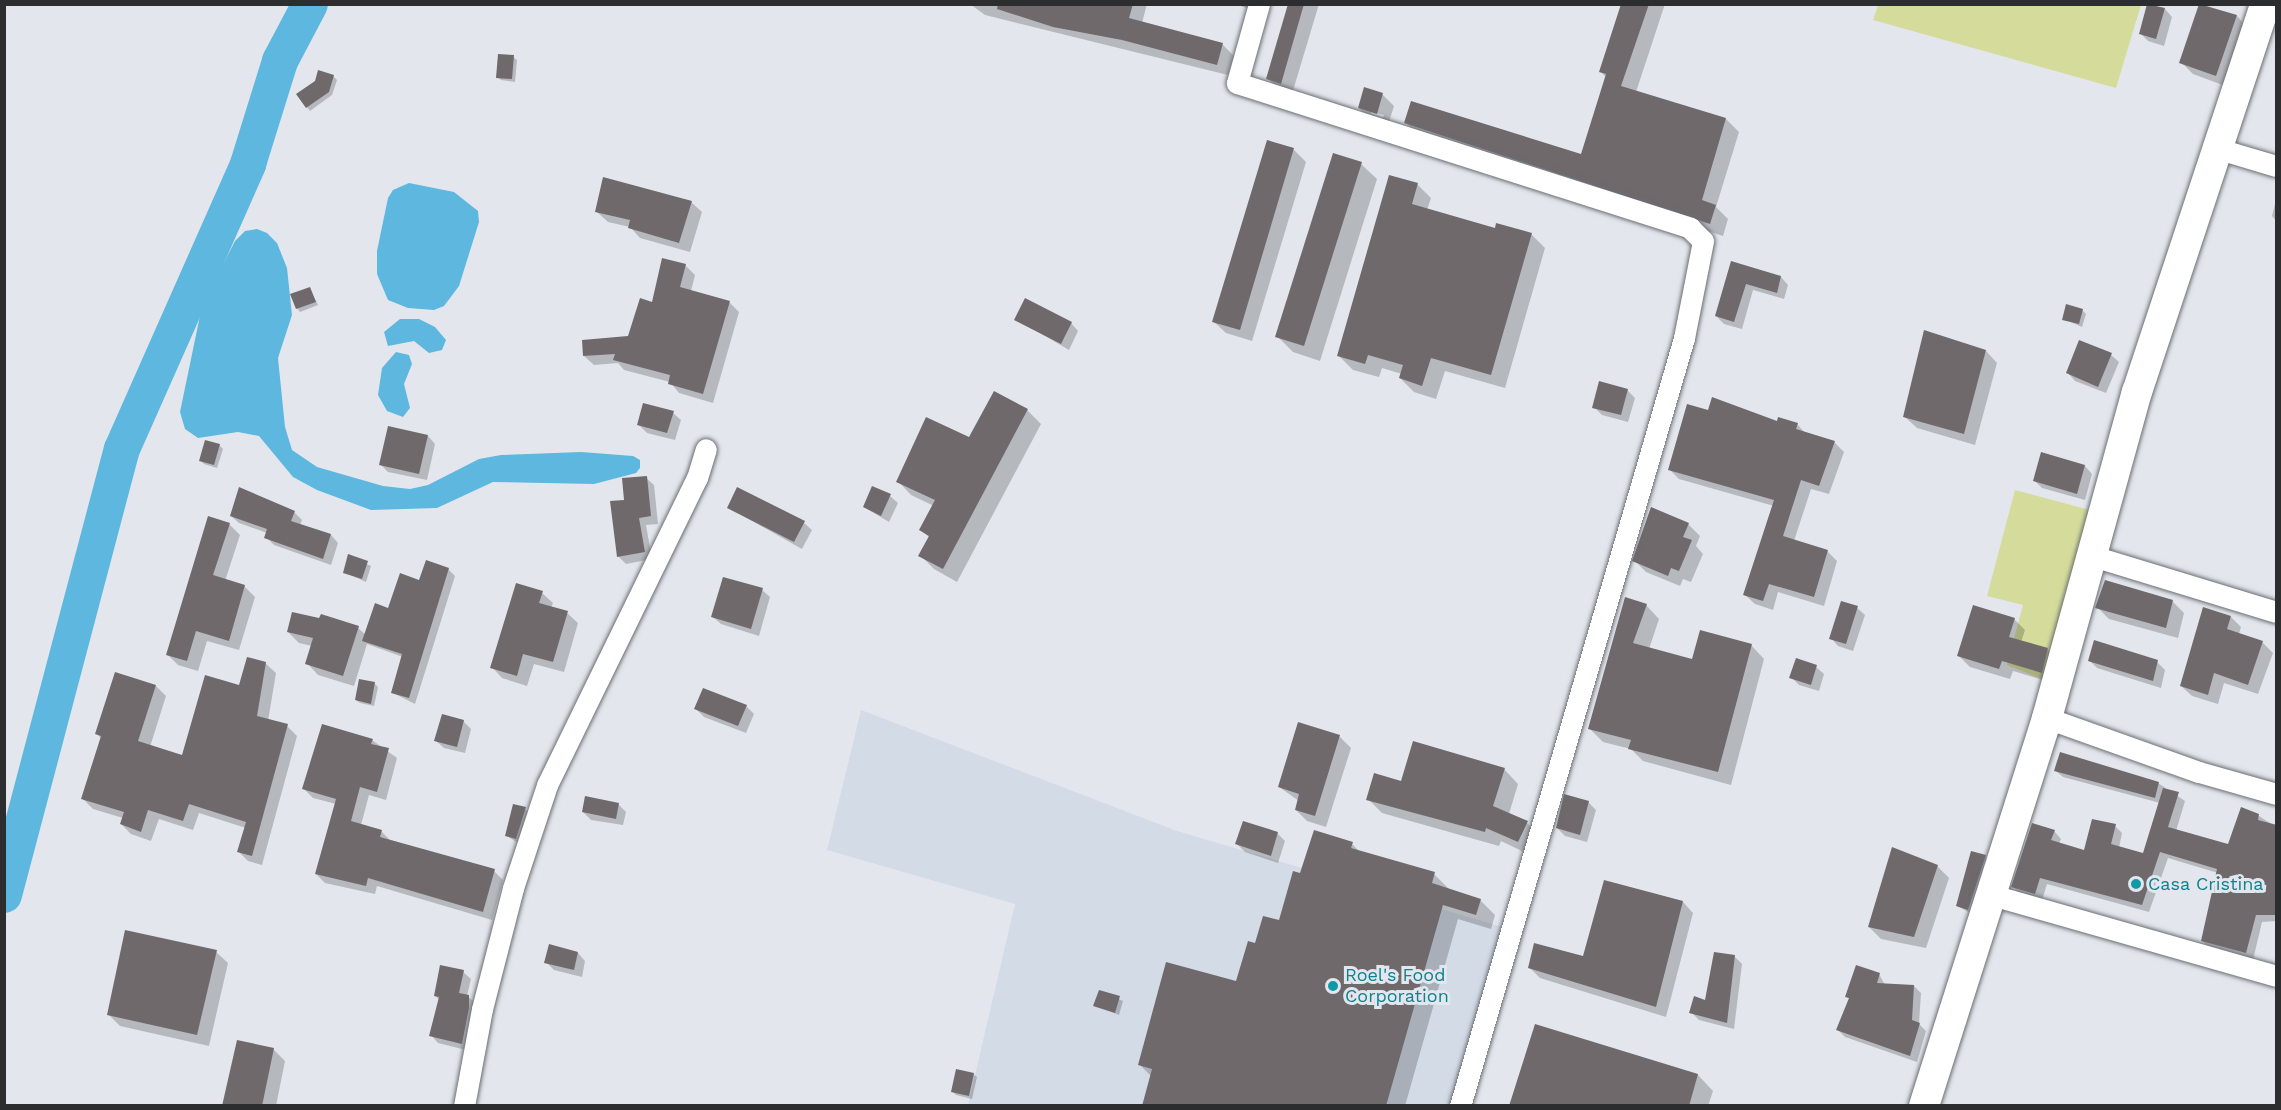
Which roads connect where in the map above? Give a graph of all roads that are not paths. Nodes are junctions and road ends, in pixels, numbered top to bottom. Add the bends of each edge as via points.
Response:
1 (1259, 4) edge
2 (2265, 4) edge
3 (2219, 149) junction
4 (2277, 166) edge
5 (706, 449) dead end
6 (2093, 556) junction
7 (2277, 612) edge
8 (2047, 718) junction
9 (2277, 794) edge
10 (1992, 895) junction
11 (2277, 976) edge
12 (464, 1106) edge
13 (1460, 1106) edge
14 (1924, 1106) edge

1 - 13 street via 1237,83 1690,228 1703,241 1684,338
2 - 3 street
3 - 4 street
3 - 6 street via 2137,392
5 - 12 street via 697,478 548,785 513,888 482,1009
6 - 7 street
6 - 8 street
8 - 9 street via 2199,772
8 - 10 street
10 - 11 street
10 - 14 street

